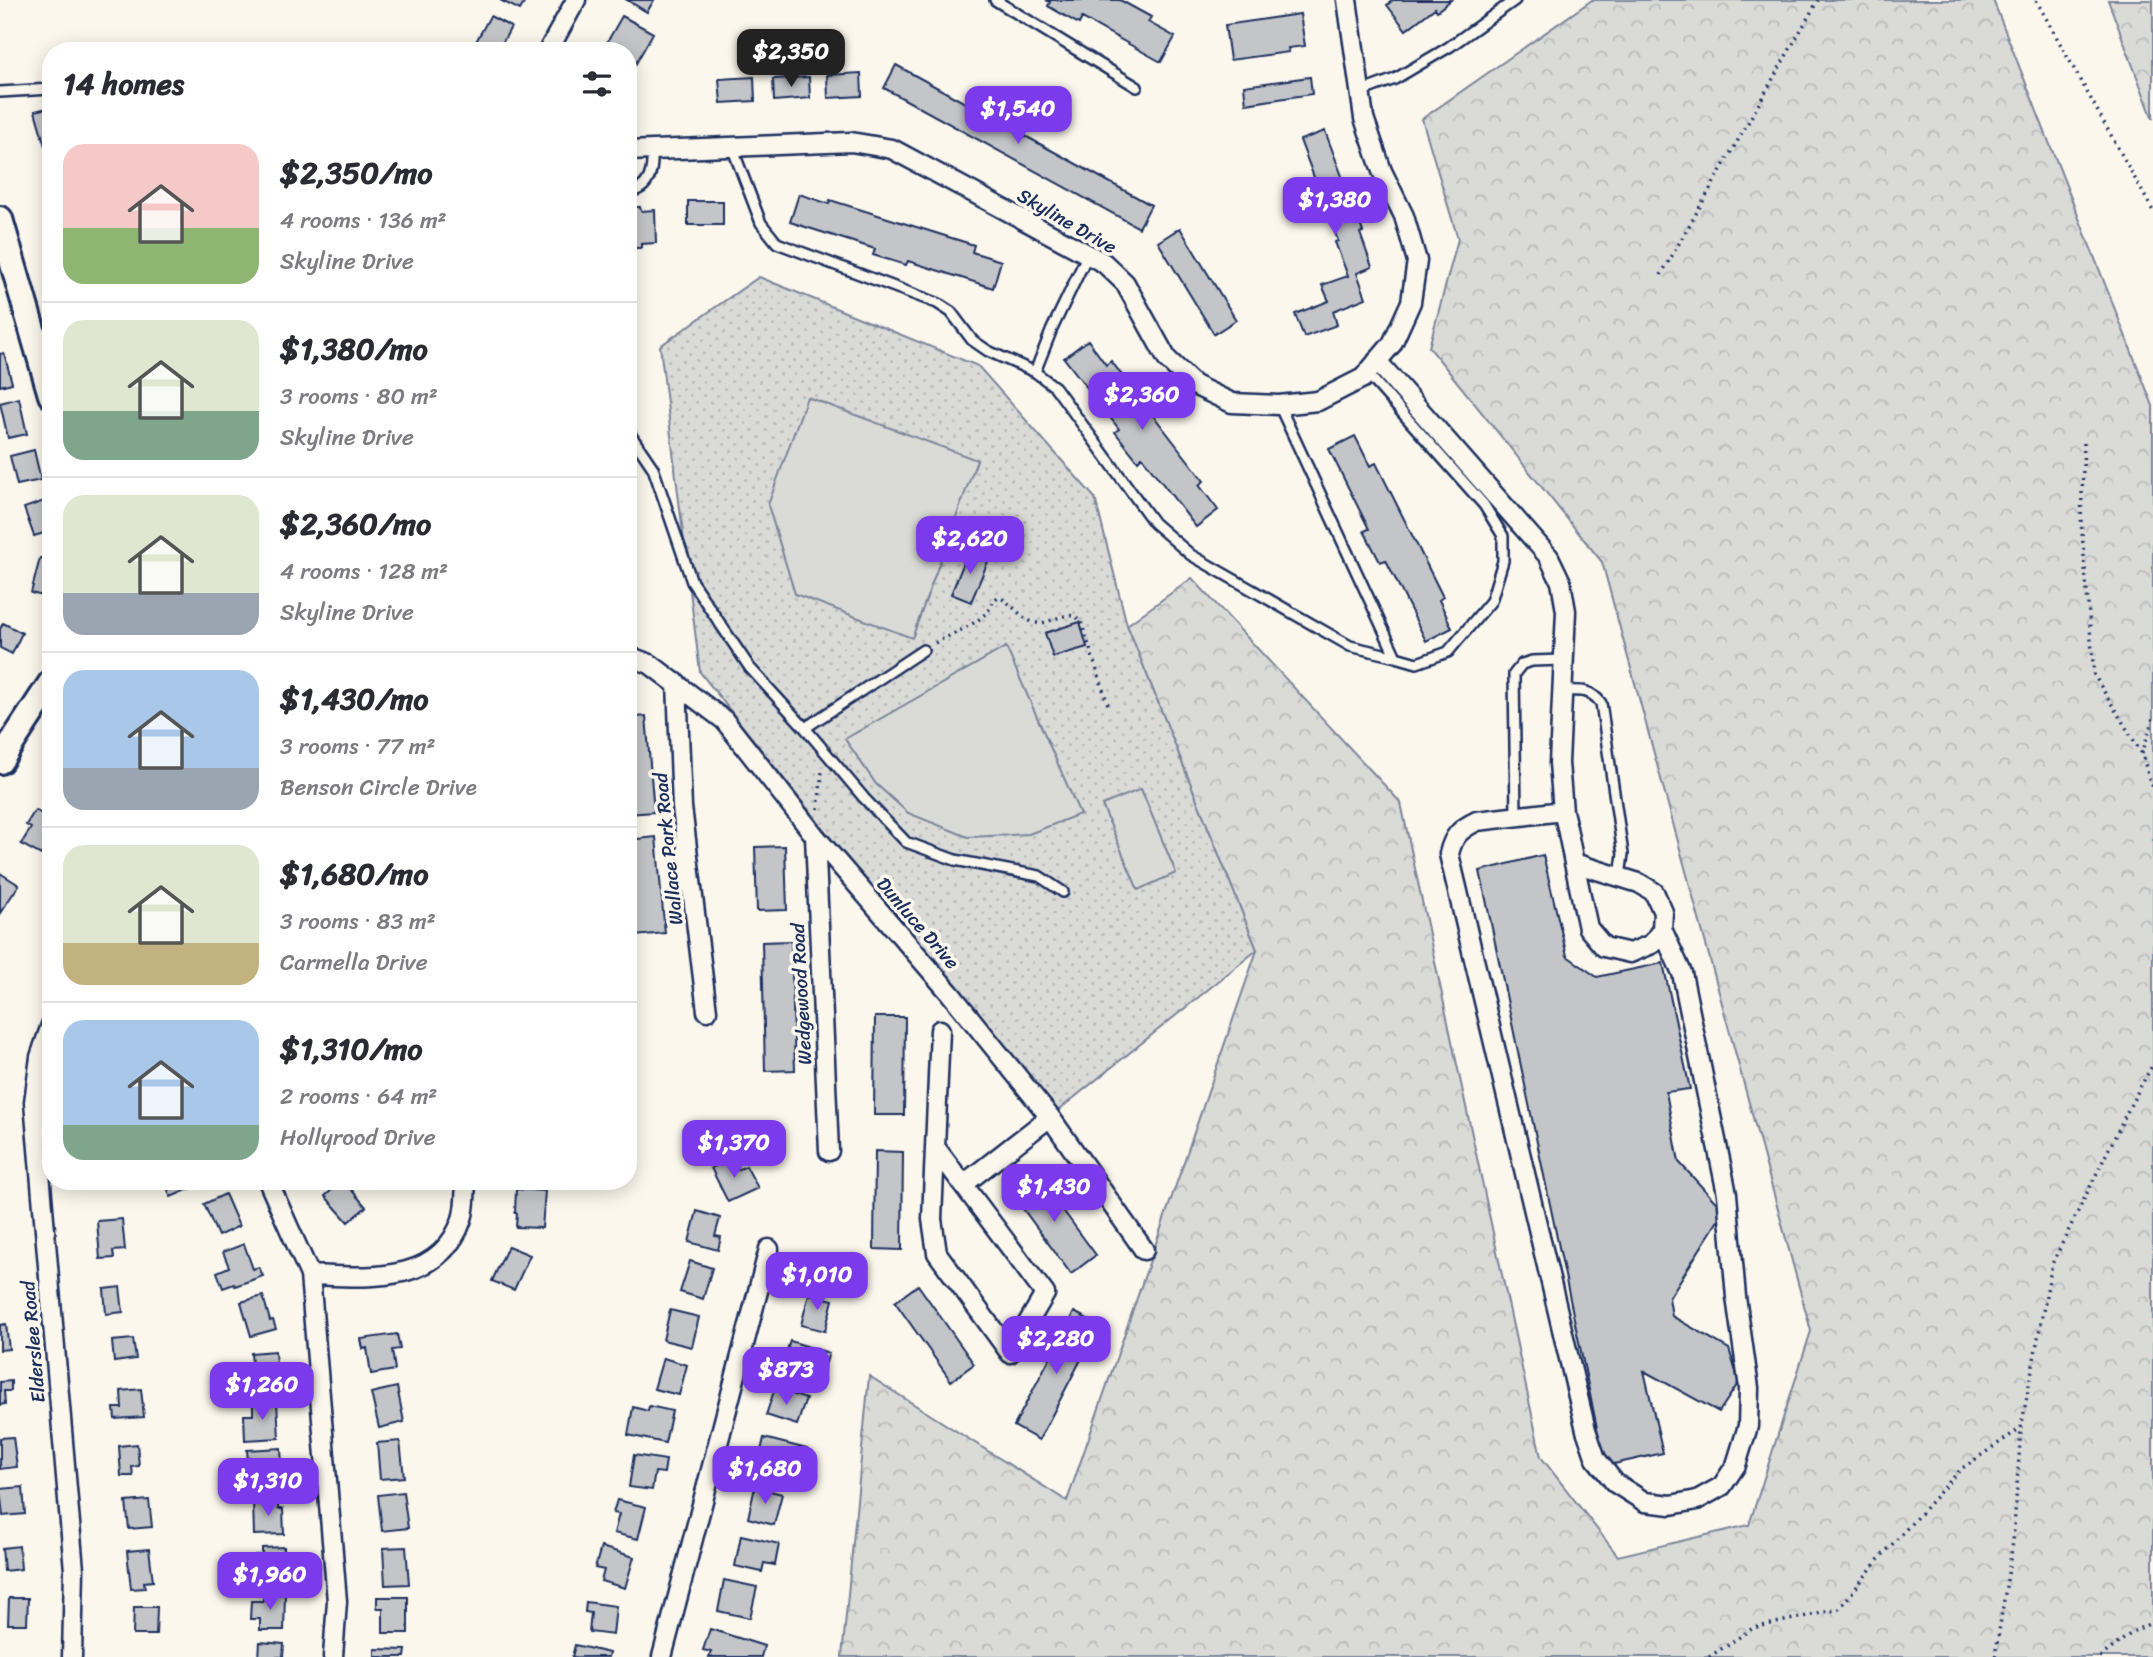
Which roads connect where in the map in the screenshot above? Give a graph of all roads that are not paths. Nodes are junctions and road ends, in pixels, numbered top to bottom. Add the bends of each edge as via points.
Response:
1 (576, 0) edge
2 (995, 0) edge
3 (1347, 0) edge
4 (1515, 0) edge
5 (553, 42) edge
6 (1137, 87) dead end
7 (42, 90) edge
8 (0, 92) edge
9 (1360, 92) junction
10 (732, 147) junction
11 (652, 150) junction
12 (637, 151) edge
13 (637, 191) edge
14 (0, 219) edge
15 (1088, 254) junction
16 (42, 364) edge
17 (1372, 367) junction
18 (1035, 372) junction
19 (1279, 405) junction
20 (637, 444) edge
21 (923, 650) road end
22 (1396, 657) junction
23 (637, 659) edge
24 (1564, 660) junction
25 (677, 683) junction
26 (1562, 691) junction
27 (42, 697) edge
28 (805, 728) junction
29 (0, 761) edge
30 (1563, 811) junction
31 (1516, 816) junction
32 (815, 836) junction
33 (1574, 863) junction
34 (1620, 877) junction
35 (1063, 892) dead end
36 (1662, 929) junction
37 (707, 1011) dead end
38 (940, 1030) dead end
39 (42, 1051) edge
40 (1050, 1117) junction
41 (935, 1147) junction
42 (829, 1151) dead end
43 (964, 1184) junction
44 (272, 1190) edge
45 (465, 1190) edge
46 (769, 1249) dead end
47 (1144, 1250) dead end
48 (310, 1275) junction
49 (72, 1657) edge
50 (333, 1657) edge
51 (662, 1657) edge

1 - 5 street
2 - 6 lane
3 - 9 street, Skyline Drive
4 - 9 lane via 1449,47 1395,79
7 - 8 lane
9 - 17 street, Skyline Drive via 1364,118 1417,261 1411,302 1392,344
10 - 11 street, Skyline Drive
10 - 15 street, Skyline Drive via 851,142 892,149
10 - 18 lane via 761,223 777,243 937,303 951,312 972,340
11 - 12 street, Skyline Drive
11 - 13 lane via 653,169 648,182
14 - 16 street
15 - 18 lane
15 - 19 street, Skyline Drive via 1125,283 1167,359 1194,385 1232,403
17 - 19 street, Skyline Drive via 1363,378 1318,401
17 - 22 lane via 1484,505 1503,536 1503,561 1491,601 1448,652 1417,663
17 - 24 street via 1549,557 1561,582 1566,611
18 - 22 lane via 1055,387 1154,523 1191,555 1350,646
19 - 22 lane
20 - 28 lane via 653,468 692,582 750,668
21 - 28 lane
23 - 25 street, Dunluce Drive
24 - 26 street
24 - 31 lane via 1532,661 1514,674
25 - 32 street, Dunluce Drive via 724,720
25 - 37 street, Wallace Park Road via 682,807
26 - 30 street via 1559,764
26 - 34 lane via 1586,691 1601,703 1623,854
27 - 29 street
28 - 35 lane via 906,842 955,860 1039,876
30 - 31 street
30 - 33 street
31 - 36 street via 1465,826 1453,837 1449,854 1586,1430 1596,1459 1615,1483 1645,1502 1671,1505 1697,1500 1723,1486 1736,1465 1748,1426 1749,1388 1727,1194 1682,973
32 - 40 street, Dunluce Drive
32 - 42 street, Wedgewood Road
33 - 34 street
33 - 36 street via 1588,928 1604,947 1630,953 1652,944
34 - 36 street via 1654,892 1662,912
38 - 41 street
39 - 49 street, Elderslee Road via 34,1102 74,1570
40 - 43 street
40 - 47 street, Dunluce Drive
41 - 43 street
41 - 43 street via 932,1219 937,1253 1010,1353 1045,1294
44 - 48 street
45 - 48 street via 463,1217 438,1258 414,1270 370,1277
46 - 51 street
48 - 50 street via 337,1601

